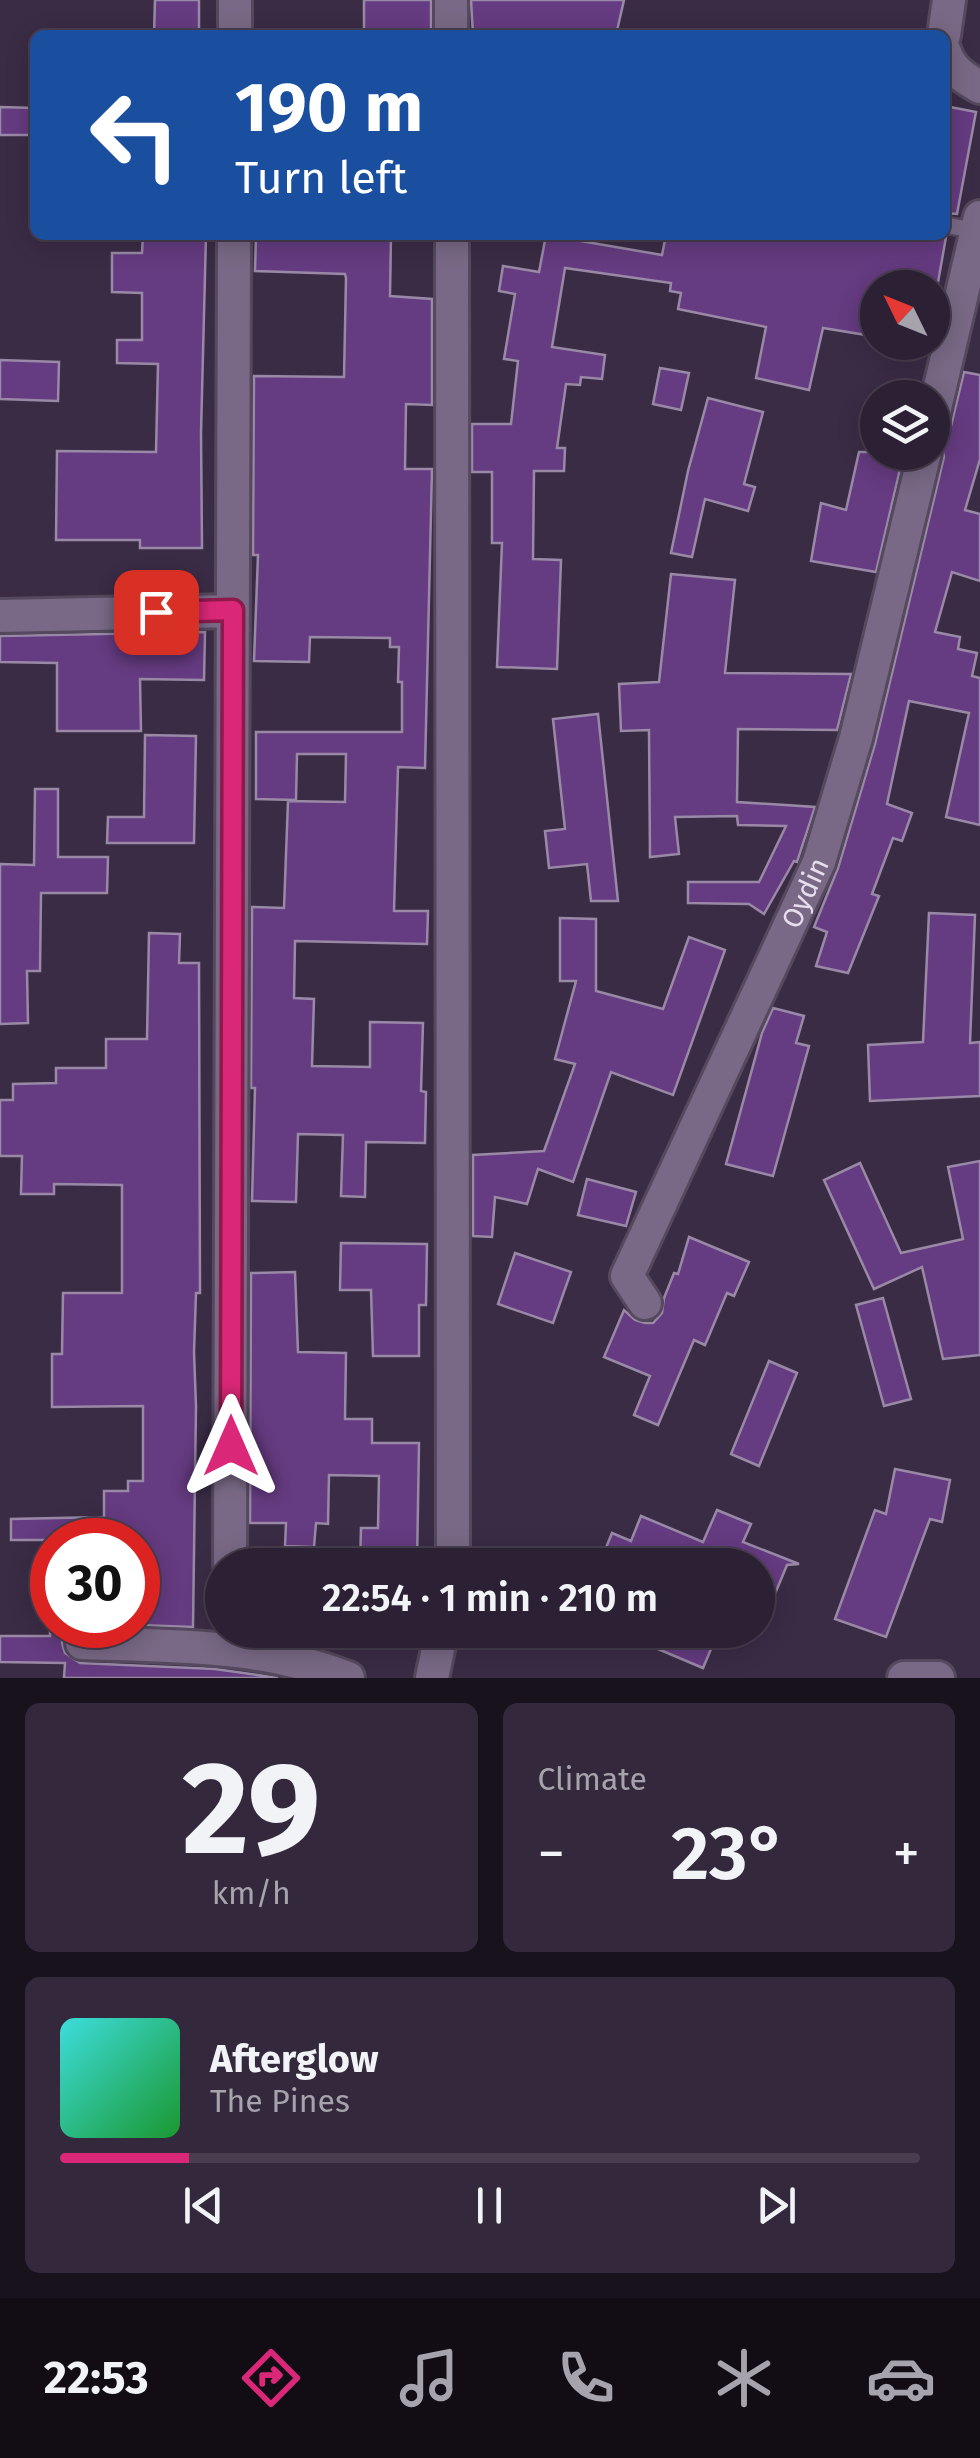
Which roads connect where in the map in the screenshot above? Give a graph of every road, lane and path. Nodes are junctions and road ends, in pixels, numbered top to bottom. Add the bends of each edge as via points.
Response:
1 (235, 0) edge
2 (451, 0) edge
3 (949, 0) edge
4 (235, 30) edge
5 (451, 30) edge
6 (945, 30) edge
7 (950, 65) edge
8 (980, 87) edge
9 (979, 224) edge
10 (950, 225) edge
11 (234, 240) edge
12 (452, 240) edge
13 (942, 380) edge
14 (921, 470) edge
15 (233, 610) junction
16 (0, 616) edge
17 (645, 1303) dead end
18 (230, 1548) edge
19 (452, 1548) edge
20 (160, 1640) edge
21 (205, 1640) edge
22 (258, 1648) edge
23 (438, 1648) edge
24 (348, 1678) edge
25 (432, 1678) edge
26 (904, 1678) edge
27 (938, 1678) edge

1 - 4 street
2 - 5 street
3 - 6 street
7 - 8 street
9 - 10 lane
9 - 13 street
11 - 15 street
12 - 19 street
14 - 17 street, Oydin via 819,862 627,1276
15 - 16 street
15 - 18 street
20 - 21 street
22 - 24 street
23 - 25 street
26 - 27 street

